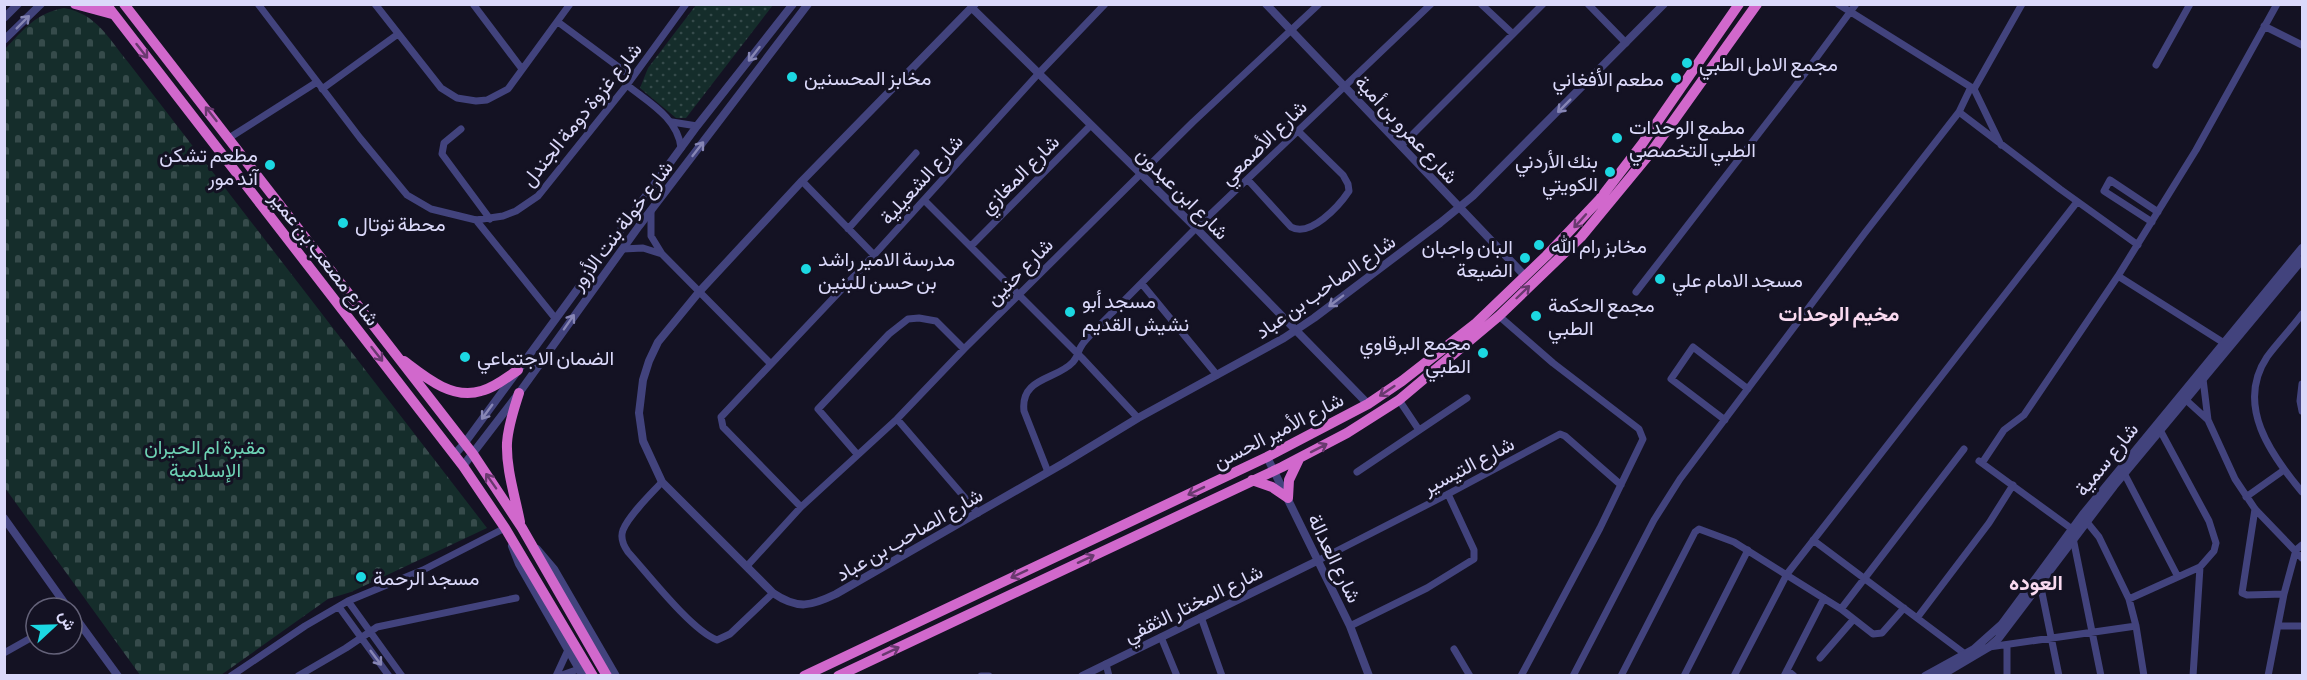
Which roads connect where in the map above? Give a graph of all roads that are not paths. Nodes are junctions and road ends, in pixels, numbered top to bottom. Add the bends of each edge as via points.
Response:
1 (18, 4) edge
2 (41, 4) edge
3 (75, 4) edge
4 (106, 4) edge
5 (124, 4) edge
6 (258, 4) edge
7 (375, 4) edge
8 (473, 4) edge
9 (570, 4) edge
10 (686, 4) edge
11 (808, 4) edge
12 (1106, 4) edge
13 (1266, 4) edge
14 (1319, 4) edge
15 (1431, 4) edge
16 (1481, 4) edge
17 (1543, 4) edge
18 (1588, 4) edge
19 (1664, 4) edge
20 (1739, 4) edge
21 (1757, 4) edge
22 (1838, 4) edge
23 (1856, 4) edge
24 (2022, 4) edge
25 (2190, 4) edge
26 (2277, 4) edge
27 (792, 6) edge
28 (974, 7) edge
29 (1851, 12) junction
30 (114, 15) junction
31 (799, 16) junction
32 (4, 18) edge
33 (558, 22) junction
34 (2264, 26) junction
35 (1292, 32) junction
36 (398, 34) junction
37 (1513, 34) junction
38 (4, 40) edge
39 (1626, 43) junction
40 (2302, 45) edge
41 (2156, 65) dead end
42 (522, 69) junction
43 (1039, 73) junction
44 (632, 77) junction
45 (317, 82) junction
46 (627, 85) junction
47 (1345, 87) junction
48 (1973, 88) junction
49 (322, 89) junction
50 (1959, 112) junction
51 (672, 122) junction
52 (1091, 125) junction
53 (697, 126) junction
54 (461, 129) dead end
55 (1298, 131) junction
56 (230, 138) junction
57 (1401, 146) junction
58 (2001, 146) junction
59 (681, 148) junction
60 (916, 153) dead end
61 (1142, 174) junction
62 (1248, 180) junction
63 (802, 181) junction
64 (924, 200) junction
65 (2077, 202) junction
66 (1459, 208) junction
67 (651, 211) junction
68 (2158, 212) junction
69 (490, 219) junction
70 (476, 220) junction
71 (2152, 222) junction
72 (1196, 228) junction
73 (848, 229) junction
74 (2138, 245) junction
75 (971, 246) junction
76 (2302, 248) edge
77 (623, 249) junction
78 (662, 254) junction
79 (874, 255) junction
80 (2302, 260) edge
81 (1525, 276) junction
82 (2118, 276) junction
83 (1142, 284) junction
84 (699, 292) junction
85 (1636, 292) dead end
86 (1019, 294) junction
87 (2302, 314) edge
88 (1499, 316) junction
89 (555, 318) junction
90 (1296, 330) junction
91 (2224, 343) junction
92 (964, 349) junction
93 (390, 350) junction
94 (1078, 353) junction
95 (770, 363) junction
96 (518, 370) junction
97 (1216, 375) junction
98 (2203, 379) junction
99 (2302, 384) edge
100 (1748, 388) junction
101 (519, 393) junction
102 (1467, 398) dead end
103 (1399, 400) junction
104 (2186, 400) junction
105 (1368, 404) junction
106 (2302, 411) edge
107 (1138, 418) junction
108 (897, 419) junction
109 (1725, 420) junction
110 (2208, 420) junction
111 (1419, 430) junction
112 (2160, 430) junction
113 (464, 444) junction
114 (1964, 449) dead end
115 (857, 453) junction
116 (454, 454) junction
117 (473, 454) junction
118 (1267, 457) junction
119 (1299, 459) junction
120 (463, 466) junction
121 (2284, 470) junction
122 (1274, 471) junction
123 (1048, 472) junction
124 (1357, 472) dead end
125 (2124, 473) junction
126 (1252, 480) junction
127 (662, 482) junction
128 (1621, 485) junction
129 (2013, 486) junction
130 (2302, 492) edge
131 (1448, 495) junction
132 (2246, 497) junction
133 (1288, 498) junction
134 (801, 507) junction
135 (2255, 509) junction
136 (978, 513) junction
137 (4, 518) edge
138 (2086, 521) junction
139 (524, 532) junction
140 (508, 533) junction
141 (2073, 533) junction
142 (1813, 540) junction
143 (2302, 545) edge
144 (1748, 550) junction
145 (2296, 550) junction
146 (2302, 558) edge
147 (1318, 560) junction
148 (747, 566) junction
149 (2200, 567) junction
150 (1787, 574) junction
151 (2178, 577) junction
152 (1866, 579) junction
153 (2040, 584) junction
154 (773, 593) junction
155 (2284, 594) junction
156 (59, 596) edge
157 (516, 598) dead end
158 (1824, 598) junction
159 (2129, 599) junction
160 (348, 601) junction
161 (339, 607) junction
162 (1904, 608) junction
163 (1840, 609) junction
164 (1201, 617) junction
165 (1917, 618) junction
166 (1853, 620) junction
167 (2136, 626) junction
168 (2278, 626) junction
169 (2302, 626) edge
170 (1350, 627) junction
171 (84, 630) edge
172 (370, 632) junction
173 (2092, 633) junction
174 (1161, 637) junction
175 (361, 638) junction
176 (2052, 639) junction
177 (24, 642) edge
178 (2007, 645) junction
179 (1989, 647) junction
180 (1454, 649) dead end
181 (568, 651) junction
182 (4, 653) edge
183 (1965, 654) junction
184 (1820, 658) dead end
185 (1106, 664) junction
186 (581, 672) edge
187 (1786, 673) edge
188 (118, 675) edge
189 (232, 675) edge
190 (298, 675) edge
191 (389, 675) edge
192 (402, 675) edge
193 (558, 675) edge
194 (593, 675) edge
195 (607, 675) edge
196 (616, 675) edge
197 (804, 675) edge
198 (838, 675) edge
199 (981, 675) edge
200 (989, 675) edge
201 (1082, 675) edge
202 (1108, 675) edge
203 (1177, 675) edge
204 (1222, 675) edge
205 (1369, 675) edge
206 (1470, 675) edge
207 (1521, 675) edge
208 (1573, 675) edge
209 (1621, 675) edge
210 (1684, 675) edge
211 (1734, 675) edge
212 (1794, 675) edge
213 (1925, 675) edge
214 (1940, 675) edge
215 (2007, 675) edge
216 (2059, 675) edge
217 (2101, 675) edge
218 (2144, 675) edge
219 (2193, 675) edge
220 (2268, 675) edge

1 - 32 street
38 -> 2 street
3 - 30 highway
4 - 30 highway, شارع مصعب بن عمير
56 -> 5 highway, شارع مصعب بن عمير
6 - 45 street, شارع غزوة دومة الجندل
7 - 36 street
8 - 42 street
9 - 33 street
10 - 44 street, شارع غزوة دومة الجندل
11 - 31 street, شارع خولة بنت الأزور
12 - 43 street, شارع الشعيلية
13 - 35 street, شارع عمرو بن أمية
14 - 35 street, شارع حنين
15 - 47 street, شارع الأصمعي
16 - 37 street
17 - 37 street
18 - 39 street
19 - 39 street, شارع الصاحب بن عباد
20 -> 81 highway, شارع الأمير الحسن via 1606,190
88 -> 21 highway, شارع الأمير الحسن via 1581,237 1618,194
22 - 29 street
23 - 29 street
24 - 48 street
25 - 41 street
26 - 34 street
27 - 31 street
27 -> 53 street, شارع خولة بنت الأزور
28 - 43 street, شارع ابن عبدون
28 - 63 street, شارع الصاحب بن عباد
29 - 48 street
29 - 85 street
30 -> 116 highway, شارع مصعب بن عمير
67 -> 31 street, شارع خولة بنت الأزور
33 - 42 street
33 - 44 street
34 - 40 street
34 - 68 street
35 - 47 street, شارع عمرو بن أمية
35 - 61 street, شارع حنين
36 - 42 street via 436,84 457,98 477,101 499,95
36 - 49 street
37 - 57 street
39 -> 66 street, شارع الصاحب بن عباد
43 - 52 street, شارع ابن عبدون
43 - 64 street, شارع الشعيلية
44 - 46 street, شارع غزوة دومة الجندل
45 - 49 street, شارع غزوة دومة الجندل
45 - 56 street
46 - 51 street
46 - 69 street, شارع غزوة دومة الجندل via 538,196 516,211
47 - 55 street, شارع الأصمعي
47 - 57 street, شارع عمرو بن أمية
48 - 50 street
48 - 58 street
49 - 70 street, شارع غزوة دومة الجندل via 407,195 431,209
50 - 58 street
50 - 100 street
51 - 53 street
51 - 59 street
52 - 61 street, شارع ابن عبدون
52 - 75 street, شارع المغازي
53 - 59 street, شارع خولة بنت الأزور
54 - 69 street via 442,146 442,154
55 - 62 street, شارع الأصمعي
55 - 62 street via 1346,179 1349,191 1342,201 1311,228 1297,230
56 - 93 highway, شارع مصعب بن عمير
57 - 66 street, شارع عمرو بن أمية
58 - 65 street
59 - 89 street, شارع خولة بنت الأزور
60 - 73 street
61 - 72 street, شارع ابن عبدون
61 - 86 street, شارع حنين
62 - 72 street, شارع الأصمعي
63 - 73 street
63 - 84 street, شارع الصاحب بن عباد
64 - 75 street
64 - 79 street, شارع الشعيلية
65 - 74 street
65 - 142 street
66 - 81 street, شارع عمرو بن أمية
66 -> 90 street, شارع الصاحب بن عباد
67 - 77 street, شارع خولة بنت الأزور
67 - 78 street via 651,236
68 - 71 street
68 - 71 street via 2110,180 2104,191
69 - 70 street, شارع غزوة دومة الجندل
70 - 89 street
71 - 74 street
72 - 83 street, شارع الأصمعي
72 - 90 street, شارع ابن عبدون
73 - 79 street
74 - 82 street
75 - 86 street
76 - 91 street, شارع سمية
77 - 78 street via 643,248
101 -> 77 street, شارع خولة بنت الأزور
78 - 84 street
79 - 95 street, شارع الشعيلية
80 - 98 street, شارع سمية
81 -> 105 highway, شارع الأمير الحسن via 1475,324
82 - 91 street
82 - 129 street via 2024,415 2004,430 1981,462
83 - 94 street, شارع الأصمعي via 1094,331
83 - 97 street
84 - 95 street
84 - 127 street, شارع الصاحب بن عباد via 658,342 643,380 639,413 643,441
86 - 92 street, شارع حنين
86 - 94 street
87 - 121 street via 2268,357 2253,396 2265,438
88 - 103 highway, شارع الأمير الحسن
88 - 128 street via 1641,432 1642,439
89 - 96 street, شارع خولة بنت الأزور
90 - 97 street, شارع الصاحب بن عباد
90 - 105 street, شارع ابن عبدون
91 - 141 street, شارع سمية via 2143,439
92 - 108 street, شارع حنين
92 - 115 street via 928,318 908,319 889,333 818,409
93 - 96 highway via 428,379 460,392 479,392
93 - 113 highway, شارع مصعب بن عمير
94 - 107 street
94 - 123 street, شارع الأصمعي via 1067,368 1034,385 1023,403
95 - 134 street, شارع الشعيلية via 720,421
96 -> 113 street, شارع خولة بنت الأزور
97 - 107 street, شارع الصاحب بن عباد
98 - 104 street, شارع سمية
98 - 110 street
99 - 106 street
100 - 109 street
100 - 109 street via 1693,347 1671,379
101 - 117 street, شارع خولة بنت الأزور
101 - 139 highway via 507,443
102 - 111 street
103 - 111 street
119 -> 103 highway, شارع الأمير الحسن
104 - 110 street
104 - 112 street, شارع سمية
105 - 118 highway, شارع الأمير الحسن
107 - 123 street, شارع الصاحب بن عباد
108 - 115 street, شارع حنين
108 - 136 street
109 - 208 street via 1665,500
110 - 132 street
111 - 124 street
112 - 125 street, شارع سمية
112 - 149 street via 2214,531 2216,548
113 - 116 street, شارع خولة بنت الأزور
113 - 117 highway, شارع مصعب بن عمير
114 - 152 street
115 - 134 street, شارع حنين
116 - 120 highway, شارع مصعب بن عمير
117 - 120 street, شارع خولة بنت الأزور
139 -> 117 highway, شارع مصعب بن عمير
118 - 122 street, شارع العدالة
118 -> 197 highway, شارع الأمير الحسن
119 - 122 highway, شارع الأمير الحسن
119 - 133 highway via 1289,480
120 - 140 highway, شارع مصعب بن عمير
121 - 130 street
121 - 132 street
122 - 126 highway, شارع الأمير الحسن
122 - 133 street, شارع العدالة
123 - 136 street, شارع الصاحب بن عباد
125 - 138 street, شارع سمية
125 - 151 street
126 - 133 highway
198 -> 126 highway, شارع الأمير الحسن
127 - 148 street, شارع الصاحب بن عباد
127 - 154 street via 622,530 622,539 628,552 688,617 717,640 730,634
128 - 131 street, شارع التيسير via 1560,434
128 - 207 street
129 - 141 street
129 - 165 street
131 - 147 street, شارع التيسير
131 - 170 street via 1474,549 1474,559
132 - 135 street
133 - 147 street, شارع العدالة
134 - 148 street, شارع حنين
135 - 145 street
135 - 155 street via 2242,593
136 - 154 street, شارع الصاحب بن عباد via 822,601 799,605
137 - 156 street
138 - 141 street, شارع سمية
138 - 159 street via 2099,537
139 - 195 highway, شارع مصعب بن عمير
139 - 196 street, شارع مصعب بن عمير via 554,569
140 - 160 street
140 - 181 street, شارع مصعب بن عمير via 519,564
140 - 194 highway, شارع مصعب بن عمير
141 - 153 street, شارع سمية
141 - 173 street
141 - 183 street, شارع سمية via 2002,624
142 - 150 street
142 - 152 street
143 - 145 street
144 - 150 street
144 - 209 street via 1701,529 1695,532
144 - 210 street
145 - 146 street
145 - 155 street
147 - 164 street, شارع المختار الثقفي
147 - 170 street, شارع العدالة
148 - 154 street, شارع الصاحب بن عباد
149 - 151 street
149 - 219 street
150 - 158 street
150 - 211 street
151 - 159 street
152 - 162 street
152 - 163 street
153 - 176 street
153 - 179 street, شارع سمية
155 - 168 street
157 - 172 street via 385,625
158 - 163 street
158 - 187 street
159 - 167 street
160 - 161 street
160 - 172 street
161 - 175 street
161 - 189 street
162 - 165 street
162 - 166 street via 1880,634 1873,634
163 - 166 street
164 - 174 street, شارع المختار الثقفي
164 - 204 street
165 - 183 street
166 - 184 street
167 - 173 street
167 - 218 street
168 - 169 street
168 - 220 street
170 - 205 street, شارع العدالة
171 - 188 street
172 - 175 street
172 - 192 street
173 - 176 street
173 - 217 street
174 - 185 street, شارع المختار الثقفي
174 - 203 street
175 - 190 street
175 -> 191 street
176 - 178 street
176 - 216 street
177 - 182 street
178 - 179 street
178 - 215 street
179 - 214 street, شارع سمية
180 - 206 street
181 - 186 street, شارع مصعب بن عمير
181 - 193 street
183 - 213 street, شارع سمية
185 - 201 street, شارع المختار الثقفي
185 - 202 street
186 - 193 street
187 - 212 street
199 - 200 street

